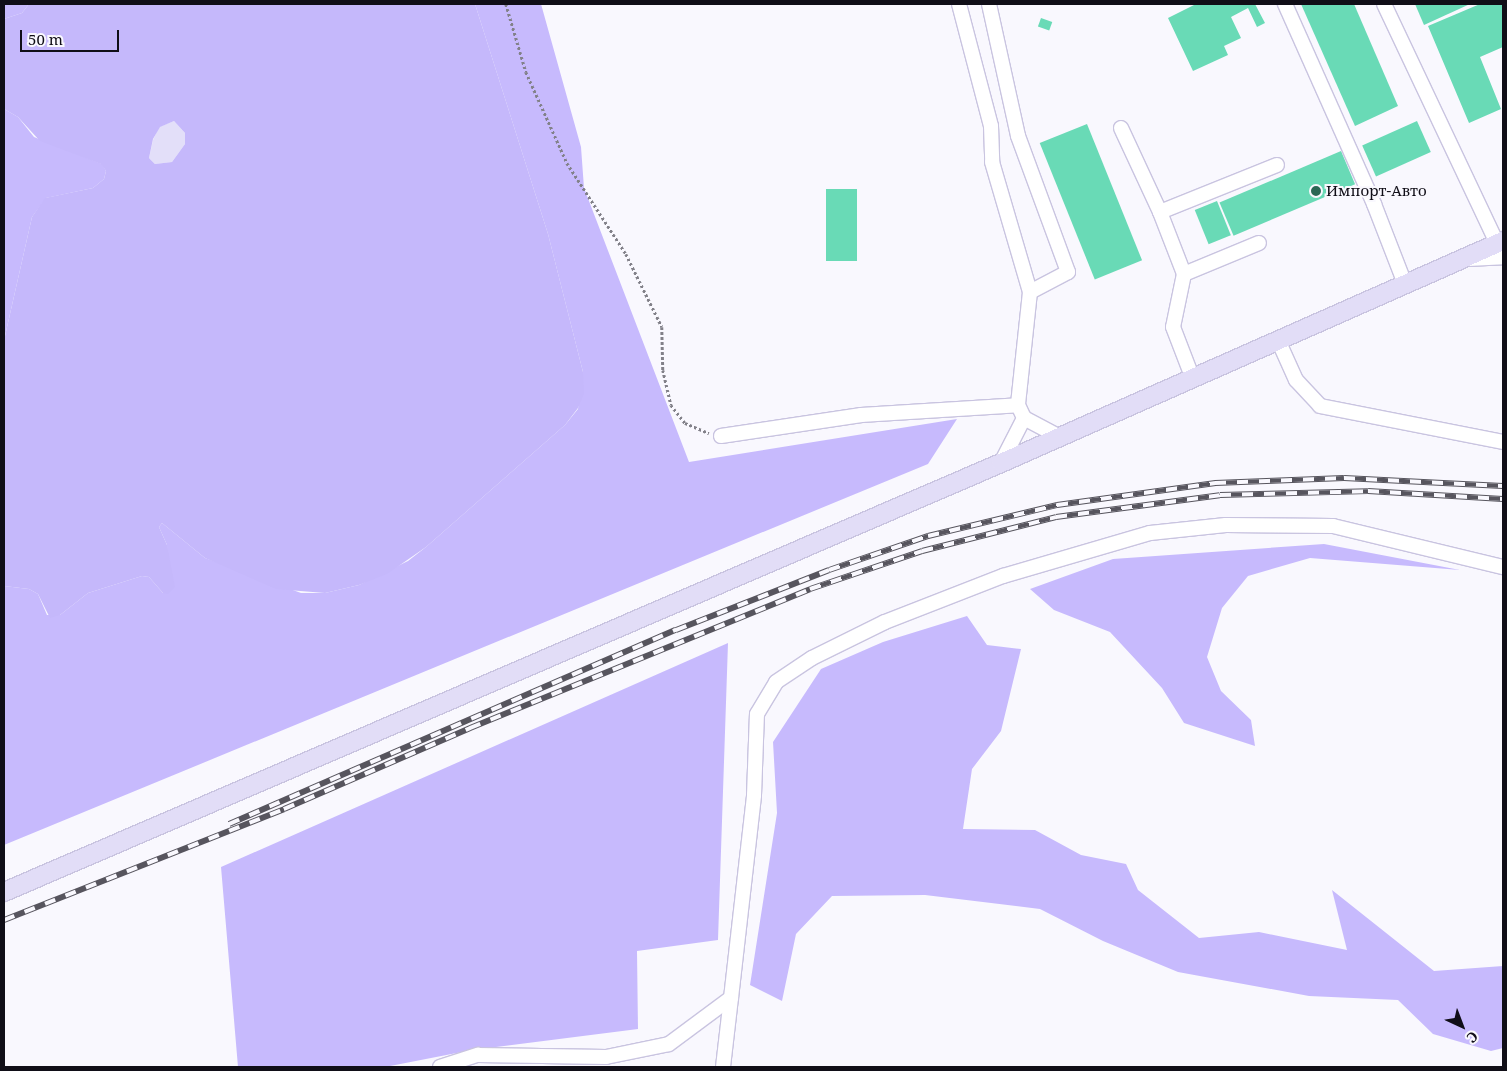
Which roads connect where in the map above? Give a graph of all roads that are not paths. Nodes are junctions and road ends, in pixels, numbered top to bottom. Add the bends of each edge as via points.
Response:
1 (959, 4) edge
2 (989, 4) edge
3 (1286, 4) edge
4 (1384, 4) edge
5 (1120, 128) dead end
6 (1277, 165) dead end
7 (1160, 212) junction
8 (1259, 243) dead end
9 (1501, 247) edge
10 (1184, 274) junction
11 (1405, 284) junction
12 (1030, 292) junction
13 (1278, 340) junction
14 (1192, 379) junction
15 (1018, 405) junction
16 (1024, 418) junction
17 (721, 436) road end
18 (1059, 437) junction
19 (1503, 442) edge
20 (1001, 463) junction
21 (1503, 567) edge
22 (7, 891) edge
23 (731, 998) junction
24 (440, 1067) edge
25 (723, 1067) edge

1 - 12 lane via 991,126 992,162
2 - 12 lane via 1018,136 1068,272
3 - 11 lane via 1374,204
4 - 9 lane
5 - 7 lane
6 - 7 lane
7 - 10 lane
8 - 10 lane
9 - 11 main road via 1460,259
10 - 14 lane via 1173,327
11 - 13 main road
12 - 15 lane
13 - 14 main road
13 - 19 lane via 1296,380 1320,406
14 - 18 main road
15 - 16 lane
15 - 17 lane via 861,415
16 - 18 lane
16 - 20 lane
18 - 20 main road
20 - 22 main road
21 - 23 lane via 1333,526 1226,525 1150,533 1003,576 885,622 812,658 776,682 757,714 754,795
23 - 24 lane via 669,1044 606,1057 478,1056
23 - 25 lane

